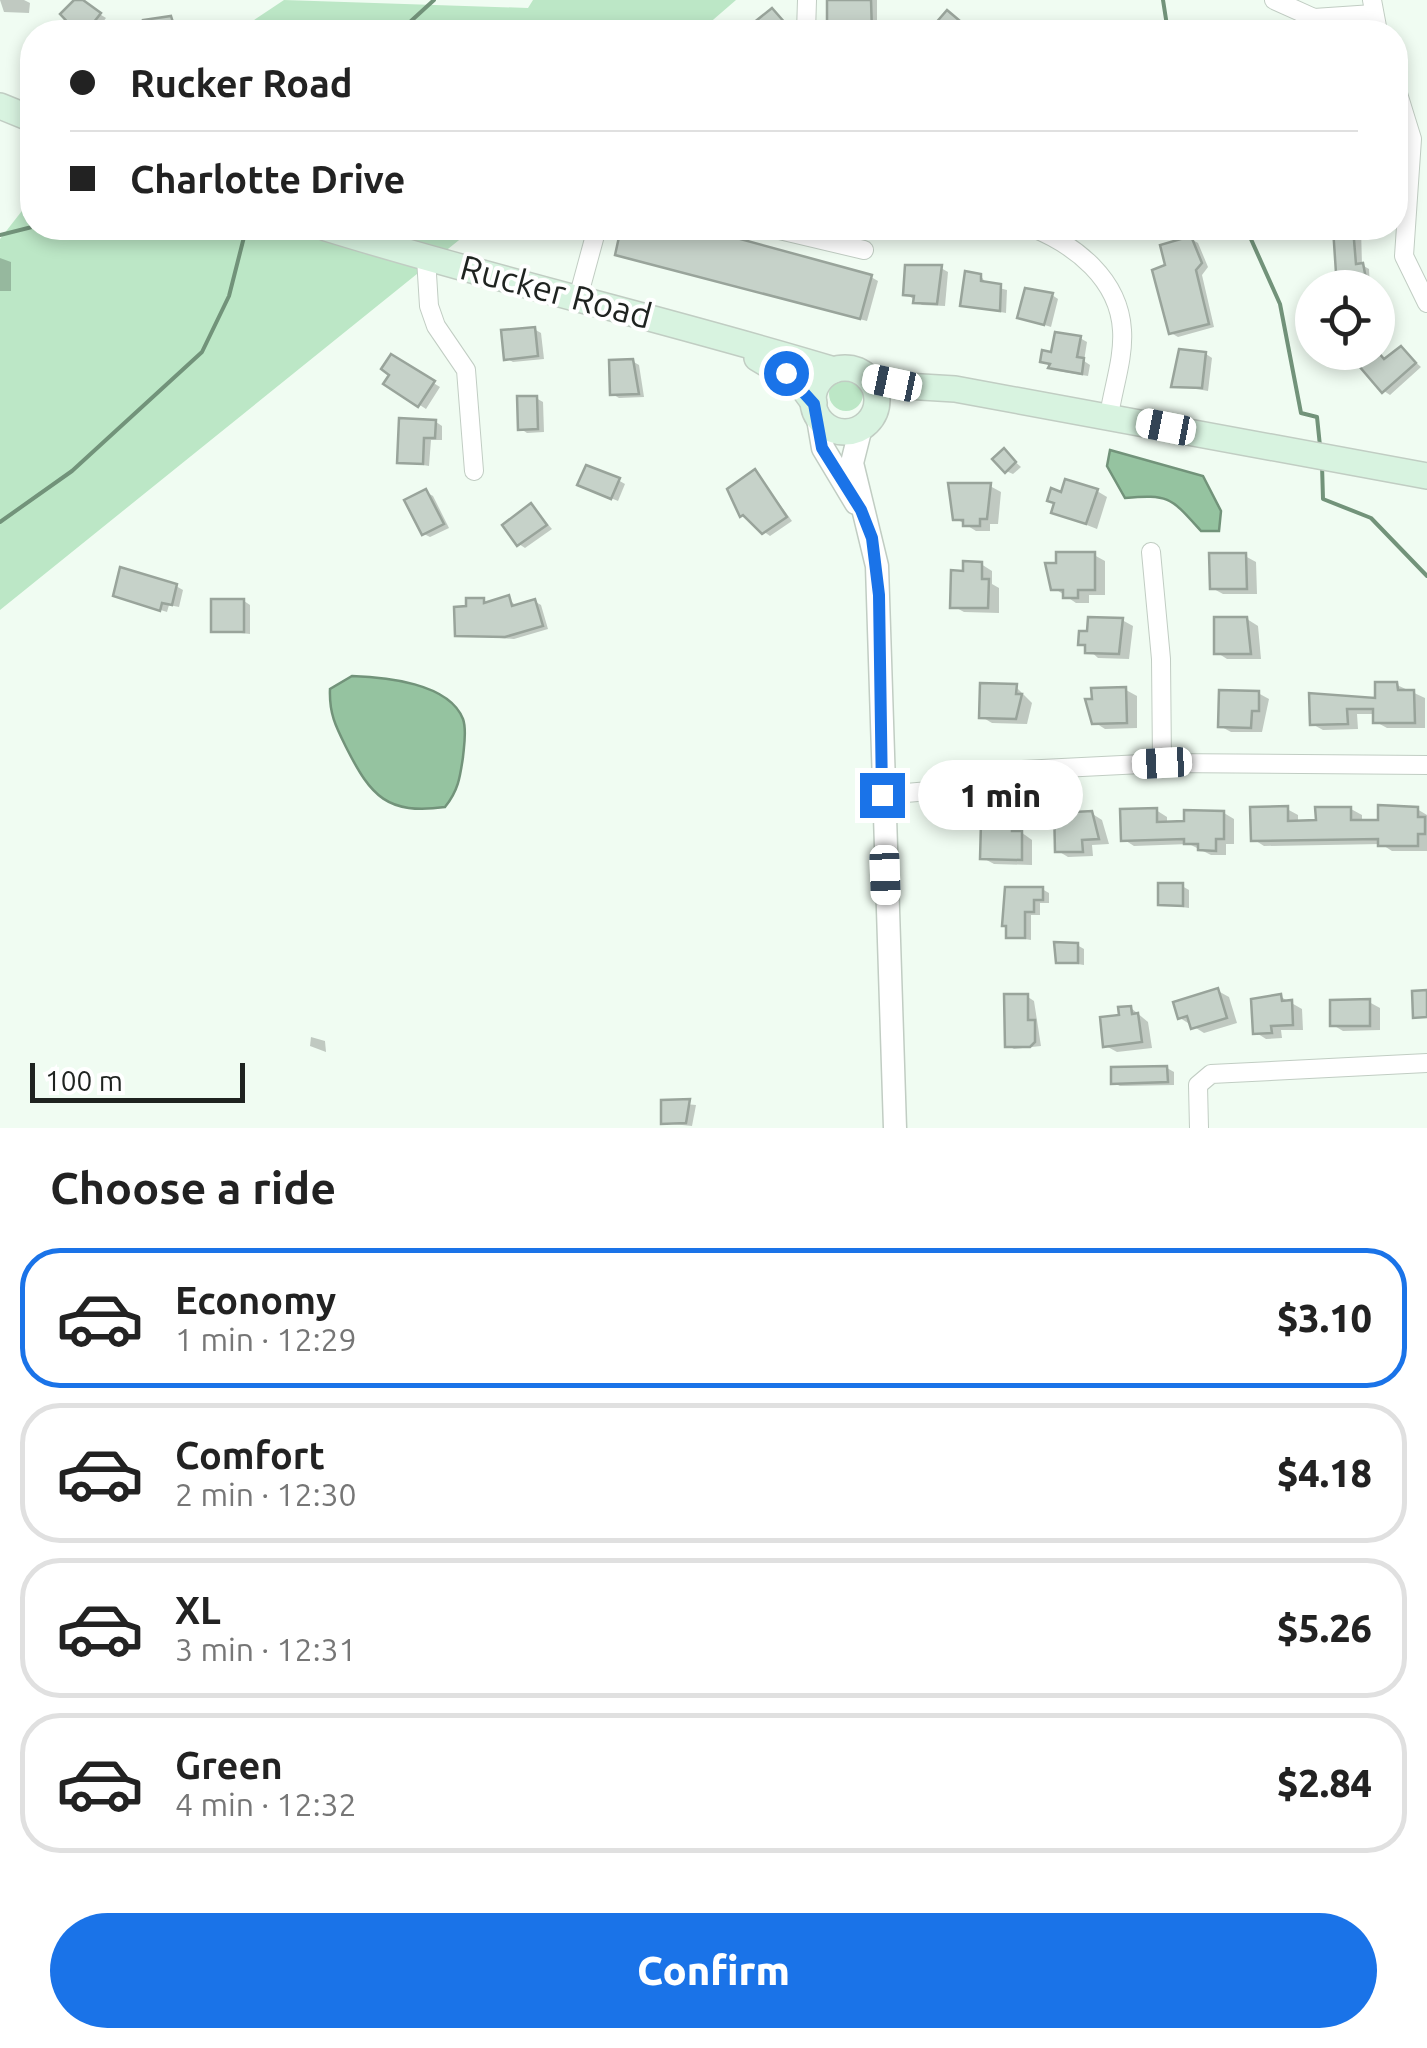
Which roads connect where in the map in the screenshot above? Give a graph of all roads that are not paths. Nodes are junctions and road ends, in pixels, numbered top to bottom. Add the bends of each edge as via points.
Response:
1 (1274, 0) edge
2 (1374, 16) edge
3 (1408, 125) edge
4 (1408, 197) edge
5 (366, 240) edge
6 (594, 240) edge
7 (832, 240) edge
8 (1063, 240) edge
9 (1405, 240) edge
10 (864, 250) dead end
11 (426, 258) junction
12 (578, 298) junction
13 (1427, 304) edge
14 (727, 340) junction
15 (834, 370) junction
16 (868, 378) junction
17 (981, 396) junction
18 (815, 408) junction
19 (1108, 416) junction
20 (864, 425) junction
21 (474, 471) dead end
22 (1427, 476) edge
23 (861, 510) junction
24 (1151, 552) dead end
25 (1162, 763) junction
26 (1427, 765) edge
27 (882, 795) junction
28 (1427, 1064) edge
29 (895, 1128) edge
30 (1199, 1128) edge

1 - 2 street via 1314,18
3 - 4 street
5 - 11 main road, Rucker Road
6 - 12 street
7 - 10 street
8 - 19 street via 1110,292 1122,328
9 - 13 street via 1404,256
11 - 12 main road, Rucker Road
11 - 21 street via 429,306 468,382
12 - 14 main road, Rucker Road
14 - 15 main road, Rucker Road
14 - 18 main road, Rucker Road via 792,377
15 - 16 main road via 848,368
15 - 18 main road via 820,380
16 - 17 main road
16 - 20 main road via 877,404
17 - 19 main road
17 - 20 main road via 923,400 887,409
18 - 20 main road via 838,431
18 - 23 street via 822,448
19 - 22 main road
20 - 23 street via 852,463
23 - 27 street via 878,566
24 - 25 street
25 - 26 street
25 - 27 street via 1022,770 953,789
27 - 29 street
28 - 30 street via 1211,1074 1198,1084

